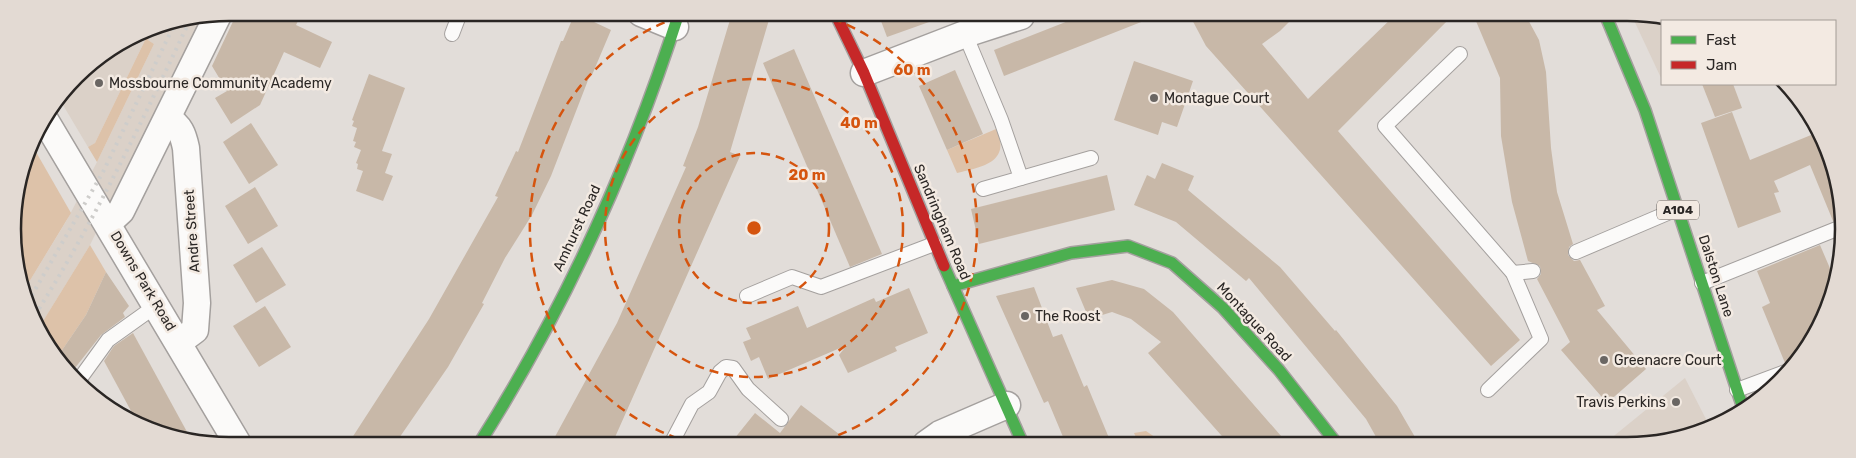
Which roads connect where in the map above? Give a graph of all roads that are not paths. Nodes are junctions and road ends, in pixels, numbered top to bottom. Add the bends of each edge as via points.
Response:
1 (457, 21) edge
2 (677, 21) edge
3 (839, 21) edge
4 (1005, 21) edge
5 (1607, 21) edge
6 (215, 22) edge
7 (452, 34) dead end
8 (965, 34) junction
9 (1460, 54) dead end
10 (864, 74) junction
11 (168, 119) junction
12 (49, 126) edge
13 (1091, 158) dead end
14 (1020, 178) junction
15 (983, 189) dead end
16 (1677, 209) junction
17 (108, 223) junction
18 (1835, 230) edge
19 (934, 244) junction
20 (1576, 252) dead end
21 (1533, 271) dead end
22 (1513, 273) junction
23 (1702, 283) junction
24 (953, 286) junction
25 (747, 296) dead end
26 (157, 304) junction
27 (180, 342) junction
28 (82, 376) edge
29 (1774, 376) edge
30 (1488, 390) dead end
31 (1737, 390) junction
32 (1741, 403) edge
33 (1007, 405) junction
34 (781, 419) dead end
35 (234, 437) edge
36 (483, 437) edge
37 (675, 437) edge
38 (936, 437) edge
39 (1020, 437) edge
40 (1332, 437) edge

1 - 7 lane
2 - 36 street, Amhurst Road via 638,127 594,231 537,347
3 - 10 street, Sandringham Road
4 - 8 street
5 - 16 street, Dalston Lane / A104 via 1645,110
6 - 11 street
8 - 10 street
8 - 14 lane via 1001,120
9 - 22 lane via 1385,126
10 - 19 street, Sandringham Road
11 - 17 street via 121,211
11 - 27 street, Andre Street via 183,134 186,148 197,303 195,330
12 - 17 street, Downs Park Road
13 - 14 lane
14 - 15 lane
16 - 20 lane
16 - 23 street, Dalston Lane / A104
17 - 26 street, Downs Park Road
18 - 23 lane
19 - 24 street, Sandringham Road
19 - 25 lane via 821,287 792,277
21 - 22 lane
22 - 30 lane via 1541,340
23 - 31 street, Dalston Lane / A104
24 - 33 street, Sandringham Road
24 - 40 street, Montague Road via 1071,253 1128,246 1172,263 1223,308 1279,370
26 - 27 street, Downs Park Road
26 - 28 lane via 108,340
27 - 35 street, Downs Park Road
29 - 31 lane
31 - 32 street, Dalston Lane / A104
33 - 38 street
33 - 39 street, Sandringham Road
34 - 37 lane via 748,389 733,368 726,367 709,392 692,404

